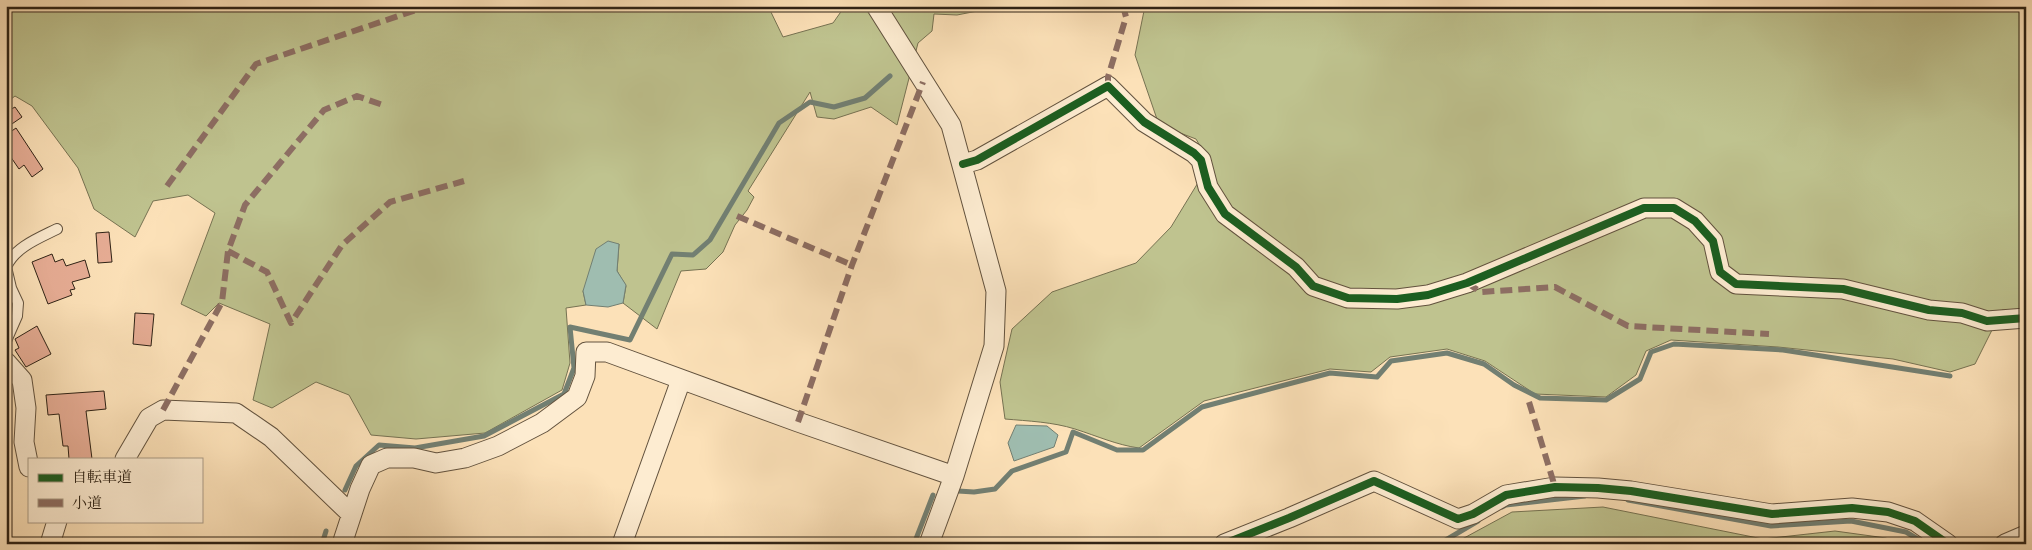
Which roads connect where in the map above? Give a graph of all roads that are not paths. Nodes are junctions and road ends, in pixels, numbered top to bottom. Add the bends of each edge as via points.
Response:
1 (876, 6) edge
2 (963, 164) junction
3 (58, 229) dead end
4 (6, 267) edge
5 (2026, 318) edge
6 (6, 341) edge
7 (6, 362) edge
8 (681, 380) junction
9 (126, 458) edge
10 (28, 462) edge
11 (954, 476) junction
12 (351, 514) junction
13 (57, 522) edge
14 (2026, 535) edge
15 (50, 544) edge
16 (342, 544) edge
17 (622, 544) edge
18 (929, 544) edge
19 (1224, 544) edge
20 (1948, 544) edge
21 (2005, 544) edge

1 - 2 street via 951,125
2 - 5 street via 977,160 1108,86 1144,122 1201,160 1208,187 1225,214 1296,268 1313,286 1348,298 1397,299 1428,295 1467,283 1644,208 1674,208 1695,221 1712,241 1720,272 1736,284 1843,289 1987,321
2 - 11 street via 996,300 994,346
3 - 4 lane via 21,249
4 - 6 lane via 18,302 17,316
7 - 10 street via 22,380 26,408 24,442
8 - 11 street
8 - 12 street via 607,352 586,352 585,376 577,397 542,423 498,446 465,458 436,463 414,458 387,458 371,465
8 - 17 street
9 - 12 street via 149,418 163,410 236,413 271,437
11 - 18 street
12 - 16 street
13 - 15 street
14 - 21 street
19 - 20 street via 1374,481 1458,519 1474,514 1506,495 1554,487 1598,488 1772,514 1852,508 1888,512 1915,521

